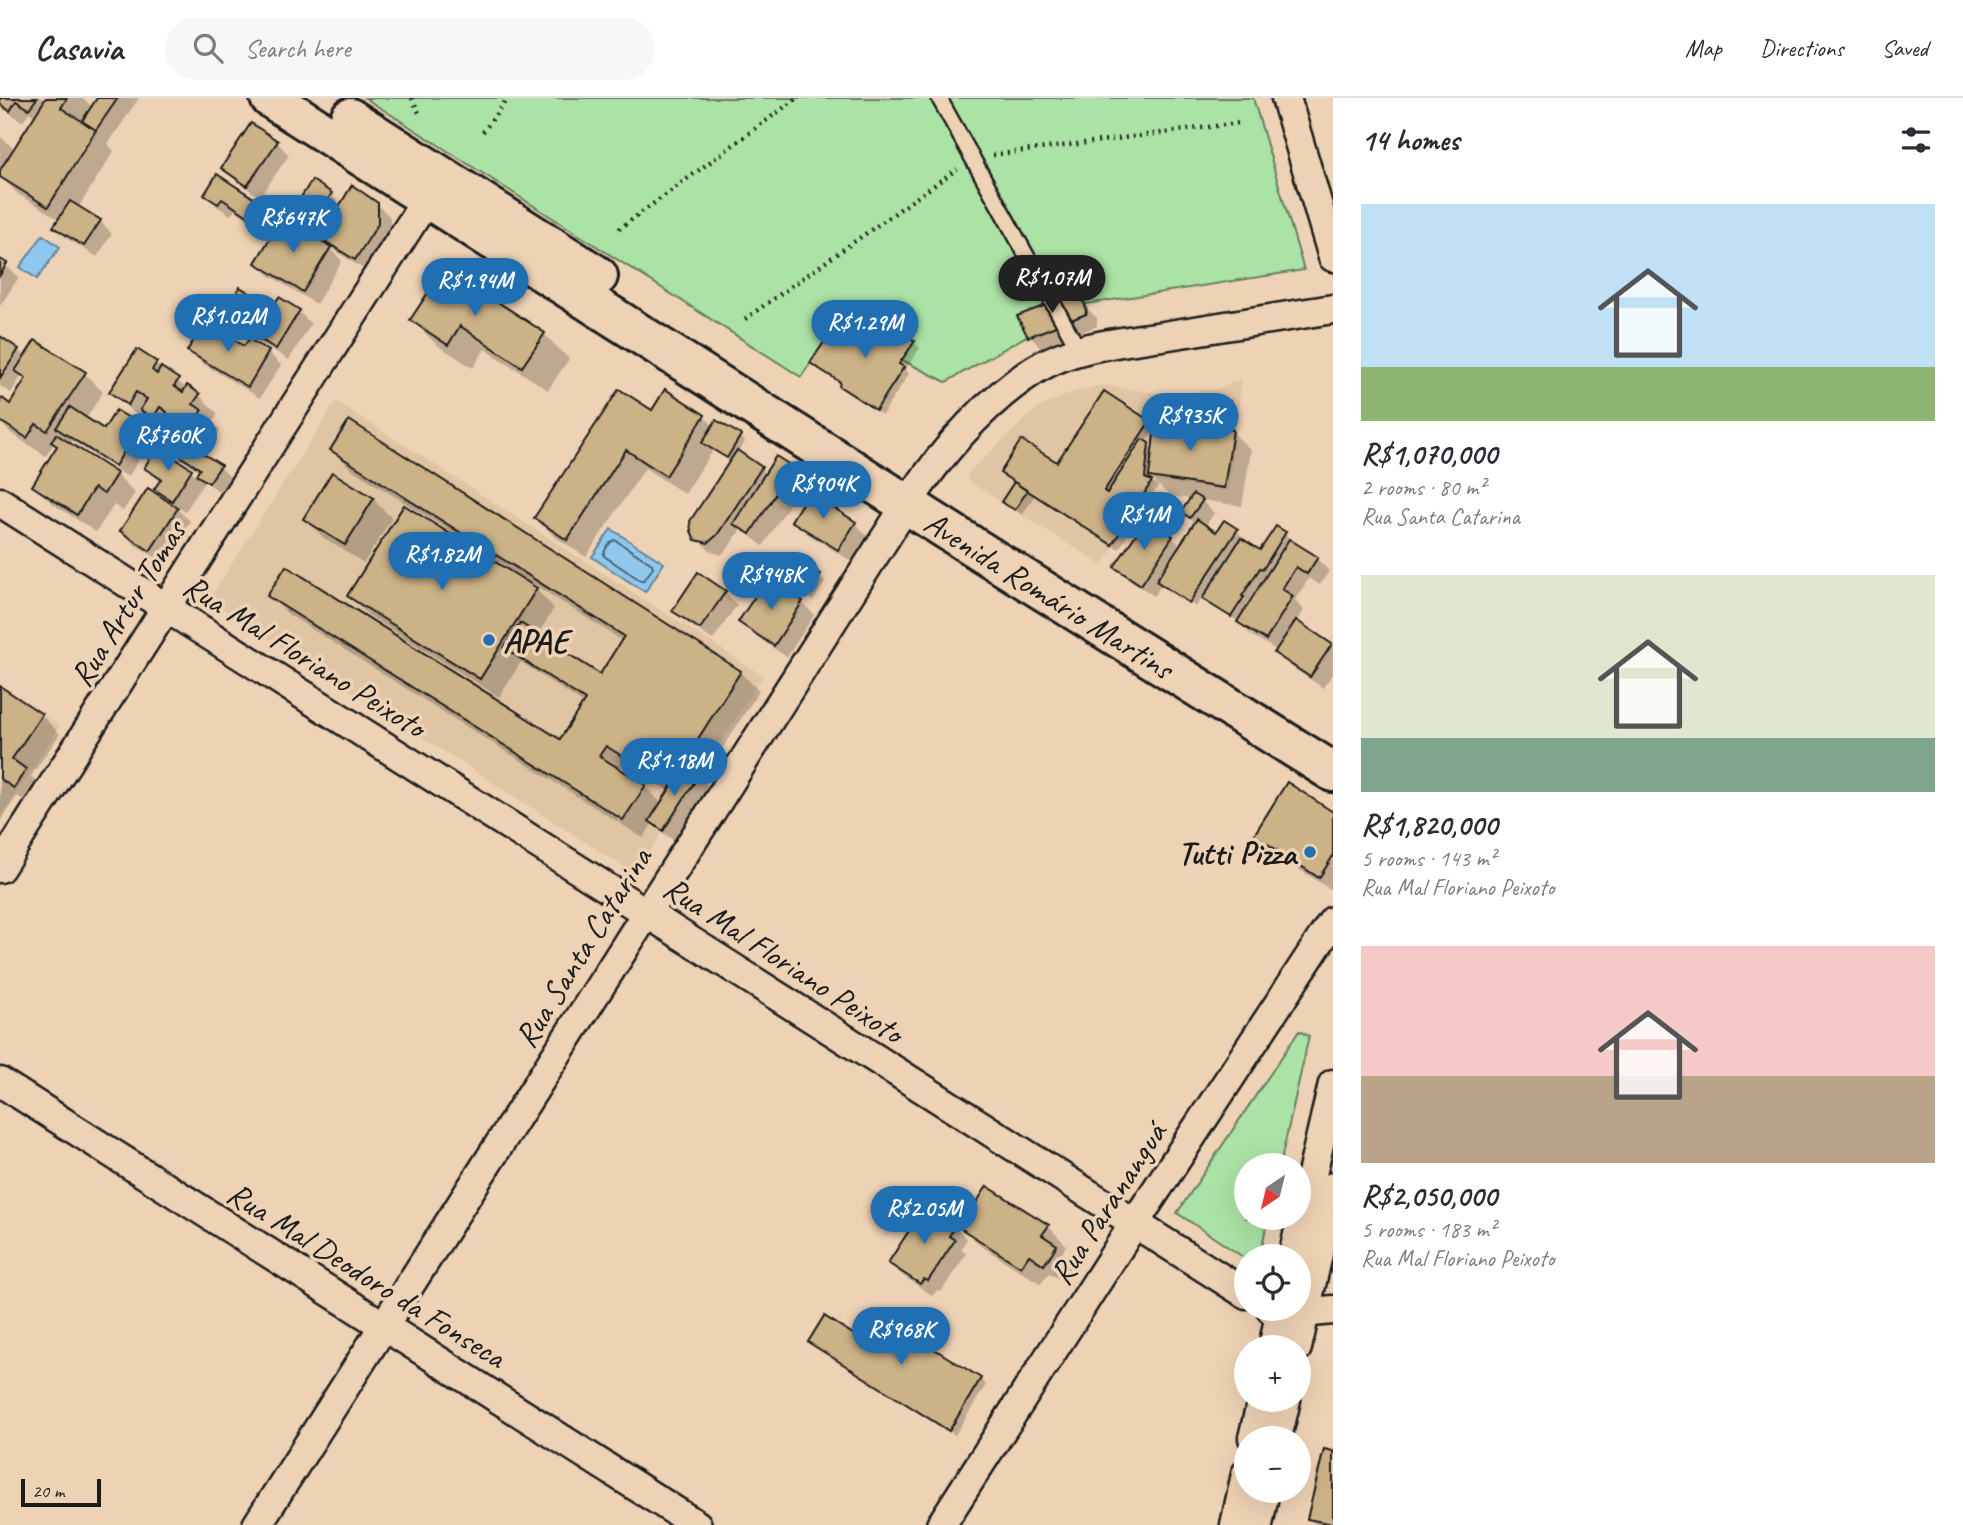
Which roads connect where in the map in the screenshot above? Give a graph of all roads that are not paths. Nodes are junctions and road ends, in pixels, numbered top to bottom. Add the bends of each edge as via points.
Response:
1 (270, 98) edge
2 (318, 98) edge
3 (939, 98) edge
4 (1286, 98) edge
5 (435, 188) junction
6 (1333, 257) edge
7 (1333, 309) edge
8 (1079, 350) junction
9 (914, 493) junction
10 (0, 502) edge
11 (165, 608) junction
12 (1333, 747) edge
13 (1333, 772) edge
14 (0, 868) edge
15 (646, 912) junction
16 (1333, 921) edge
17 (0, 1082) edge
18 (1333, 1084) edge
19 (1333, 1187) edge
20 (1134, 1224) junction
21 (1296, 1244) edge
22 (1310, 1244) edge
23 (1234, 1286) edge
24 (1311, 1310) edge
25 (1333, 1310) edge
26 (384, 1326) junction
27 (1240, 1503) edge
28 (1263, 1503) edge
29 (257, 1525) edge
30 (697, 1525) edge
31 (941, 1525) edge
32 (1235, 1525) edge
33 (1258, 1525) edge

1 - 5 main road, Avenida Romário Martins
2 - 5 main road, Avenida Romário Martins
3 - 8 lane
4 - 6 street
5 - 9 main road, Avenida Romário Martins
5 - 11 street, Rua Artur Tomas
7 - 8 street, Rua Santa Catarina
8 - 9 street, Rua Santa Catarina via 1036,370 995,401
9 - 12 main road, Avenida Romário Martins
9 - 13 main road, Avenida Romário Martins via 980,551
9 - 15 street, Rua Santa Catarina
10 - 11 street, Rua Mal Floriano Peixoto
11 - 14 street, Rua Artur Tomas
11 - 15 street, Rua Mal Floriano Peixoto
15 - 20 street, Rua Mal Floriano Peixoto
15 - 26 street, Rua Santa Catarina
16 - 20 street, Rua Parananguá
17 - 26 street, Rua Mal Deodoro da Fonseca
18 - 21 street
19 - 22 street
20 - 23 street, Rua Mal Floriano Peixoto
20 - 31 street, Rua Parananguá
24 - 25 street
26 - 29 street, Rua Santa Catarina
26 - 30 street, Rua Mal Deodoro da Fonseca
27 - 32 street
28 - 33 street

